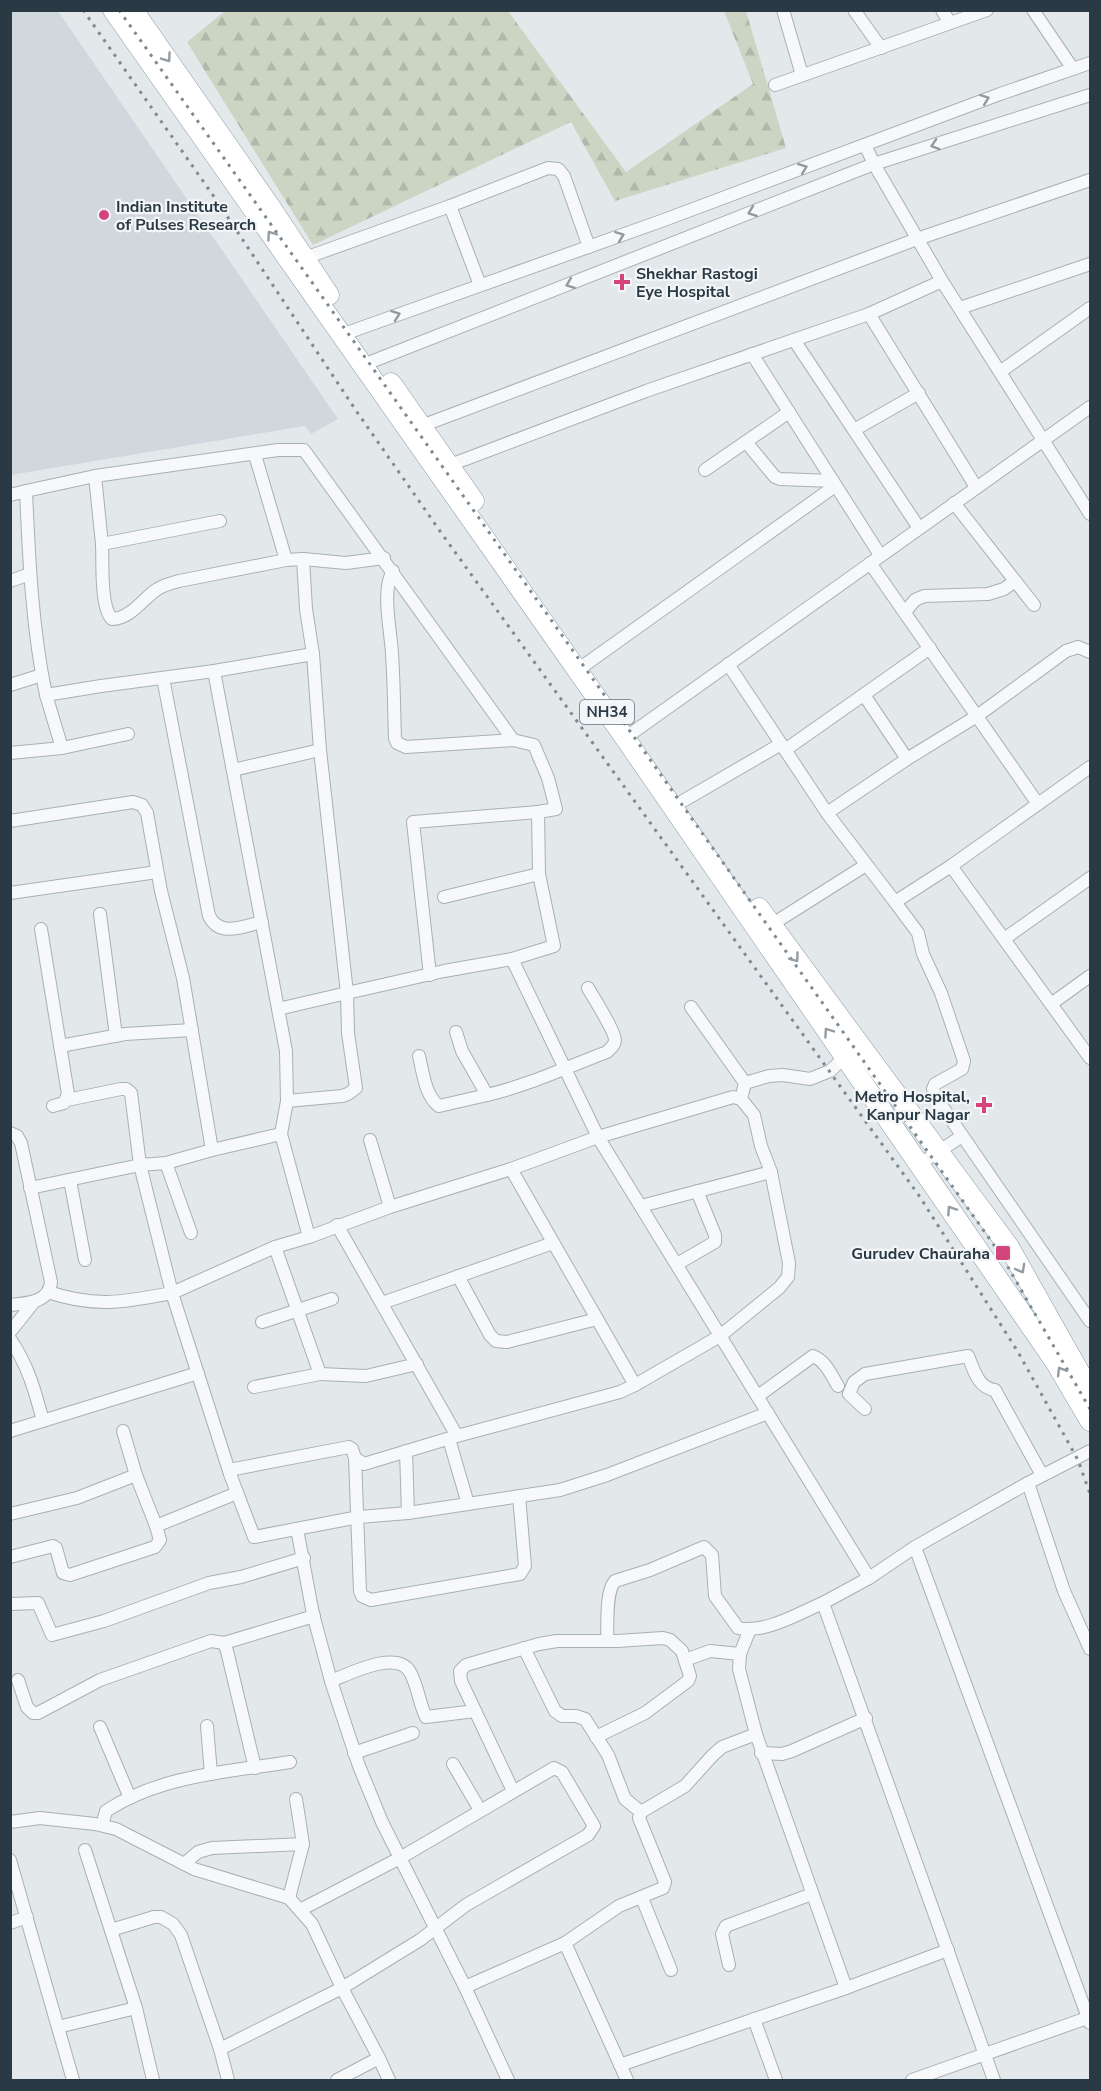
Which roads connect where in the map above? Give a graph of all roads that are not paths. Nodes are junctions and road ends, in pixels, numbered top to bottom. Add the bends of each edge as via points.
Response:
1 (113, 10) edge
2 (133, 10) edge
3 (783, 10) edge
4 (855, 10) edge
5 (942, 10) edge
6 (987, 10) edge
7 (1033, 10) edge
8 (950, 23) junction
9 (881, 48) junction
10 (1090, 63) edge
11 (1073, 69) junction
12 (802, 75) junction
13 (775, 85) dead end
14 (1090, 96) edge
15 (197, 116) junction
16 (865, 145) junction
17 (874, 164) junction
18 (1090, 180) edge
19 (450, 206) junction
20 (918, 239) junction
21 (589, 247) junction
22 (305, 258) junction
23 (1090, 264) edge
24 (942, 281) junction
25 (480, 285) junction
26 (960, 308) junction
27 (1090, 308) edge
28 (868, 314) junction
29 (347, 333) junction
30 (794, 340) junction
31 (752, 354) junction
32 (369, 363) junction
33 (1000, 372) junction
34 (919, 393) junction
35 (1090, 407) edge
36 (789, 412) junction
37 (416, 428) junction
38 (854, 430) junction
39 (1043, 439) junction
40 (746, 442) junction
41 (255, 454) junction
42 (450, 465) junction
43 (705, 470) dead end
44 (95, 476) junction
45 (834, 483) junction
46 (976, 487) junction
47 (26, 491) junction
48 (10, 495) edge
49 (954, 503) junction
50 (1090, 514) edge
51 (220, 521) dead end
52 (919, 528) junction
53 (102, 544) junction
54 (384, 558) junction
55 (303, 559) junction
56 (875, 559) junction
57 (286, 560) junction
58 (393, 571) junction
59 (30, 574) junction
60 (10, 580) edge
61 (1015, 581) junction
62 (1034, 605) dead end
63 (905, 612) junction
64 (930, 648) junction
65 (1090, 652) edge
66 (313, 654) junction
67 (586, 664) junction
68 (728, 664) junction
69 (214, 671) junction
70 (42, 675) junction
71 (163, 678) junction
72 (10, 685) edge
73 (46, 695) junction
74 (864, 695) junction
75 (976, 716) junction
76 (128, 734) dead end
77 (629, 735) junction
78 (513, 740) junction
79 (783, 747) junction
80 (62, 748) junction
81 (320, 750) junction
82 (10, 753) edge
83 (907, 759) junction
84 (1090, 767) edge
85 (233, 770) junction
86 (683, 801) junction
87 (1038, 804) junction
88 (538, 812) junction
89 (827, 813) junction
90 (10, 821) edge
91 (866, 865) junction
92 (951, 866) junction
93 (157, 872) junction
94 (539, 873) junction
95 (1090, 878) edge
96 (10, 893) edge
97 (444, 897) dead end
98 (895, 902) junction
99 (100, 914) dead end
100 (262, 922) junction
101 (771, 925) junction
102 (41, 929) dead end
103 (1004, 939) junction
104 (512, 959) junction
105 (430, 975) junction
106 (1090, 976) edge
107 (588, 988) dead end
108 (347, 993) junction
109 (1051, 1004) junction
110 (690, 1007) dead end
111 (278, 1008) junction
112 (192, 1030) junction
113 (456, 1032) dead end
114 (116, 1036) junction
115 (60, 1046) junction
116 (419, 1056) dead end
117 (845, 1057) junction
118 (1090, 1058) edge
119 (567, 1070) junction
120 (745, 1083) junction
121 (487, 1095) junction
122 (741, 1099) junction
123 (67, 1100) junction
124 (287, 1101) junction
125 (53, 1106) dead end
126 (10, 1133) edge
127 (281, 1134) junction
128 (962, 1136) junction
129 (598, 1137) junction
130 (370, 1140) dead end
131 (212, 1150) junction
132 (938, 1151) junction
133 (166, 1163) junction
134 (920, 1164) junction
135 (140, 1166) junction
136 (511, 1169) junction
137 (771, 1172) junction
138 (70, 1180) junction
139 (30, 1188) junction
140 (697, 1191) junction
141 (641, 1206) junction
142 (390, 1207) junction
143 (338, 1225) junction
144 (191, 1233) dead end
145 (309, 1237) junction
146 (553, 1243) junction
147 (275, 1247) junction
148 (85, 1260) dead end
149 (677, 1264) junction
150 (458, 1276) junction
151 (48, 1292) junction
152 (172, 1293) junction
153 (332, 1299) dead end
154 (34, 1302) junction
155 (382, 1303) junction
156 (10, 1305) edge
157 (297, 1311) junction
158 (597, 1319) junction
159 (1090, 1321) edge
160 (262, 1322) dead end
161 (10, 1332) edge
162 (720, 1336) junction
163 (10, 1339) edge
164 (417, 1364) junction
165 (198, 1373) junction
166 (320, 1374) junction
167 (635, 1385) junction
168 (838, 1386) dead end
169 (254, 1387) dead end
170 (1090, 1391) edge
171 (758, 1396) junction
172 (865, 1409) dead end
173 (768, 1413) junction
174 (1090, 1421) edge
175 (43, 1422) junction
176 (10, 1431) edge
177 (123, 1431) dead end
178 (453, 1437) junction
179 (406, 1451) junction
180 (1090, 1451) edge
181 (355, 1458) junction
182 (229, 1470) junction
183 (136, 1475) junction
184 (1042, 1475) junction
185 (1028, 1483) junction
186 (237, 1492) junction
187 (519, 1496) junction
188 (468, 1504) junction
189 (408, 1513) junction
190 (10, 1514) edge
191 (359, 1517) junction
192 (156, 1526) junction
193 (297, 1529) junction
194 (915, 1547) junction
195 (10, 1557) edge
196 (304, 1558) junction
197 (869, 1578) junction
198 (824, 1603) junction
199 (10, 1604) edge
200 (314, 1616) junction
201 (750, 1629) junction
202 (607, 1641) junction
203 (224, 1643) junction
204 (524, 1648) junction
205 (1090, 1649) edge
206 (740, 1654) junction
207 (685, 1660) junction
208 (18, 1680) dead end
209 (331, 1681) junction
210 (475, 1712) junction
211 (866, 1718) junction
212 (100, 1726) dead end
213 (207, 1726) dead end
214 (413, 1733) dead end
215 (756, 1734) junction
216 (596, 1737) junction
217 (354, 1753) junction
218 (761, 1754) junction
219 (290, 1762) dead end
220 (453, 1764) dead end
221 (255, 1768) junction
222 (211, 1774) junction
223 (513, 1791) junction
224 (130, 1798) junction
225 (296, 1798) dead end
226 (480, 1810) junction
227 (641, 1812) junction
228 (10, 1822) edge
229 (102, 1825) junction
230 (303, 1844) junction
231 (85, 1850) dead end
232 (400, 1858) junction
233 (10, 1860) edge
234 (184, 1864) junction
235 (812, 1894) junction
236 (289, 1898) junction
237 (642, 1898) junction
238 (300, 1910) junction
239 (27, 1917) junction
240 (10, 1923) edge
241 (435, 1929) junction
242 (111, 1930) junction
243 (565, 1942) junction
244 (948, 1950) junction
245 (729, 1965) dead end
246 (671, 1970) dead end
247 (342, 1988) junction
248 (465, 1988) junction
249 (846, 1988) junction
250 (136, 2008) junction
251 (754, 2019) junction
252 (1090, 2019) edge
253 (58, 2026) junction
254 (220, 2049) junction
255 (985, 2054) junction
256 (379, 2058) junction
257 (620, 2065) junction
258 (73, 2080) edge
259 (153, 2080) edge
260 (228, 2080) edge
261 (337, 2080) edge
262 (389, 2080) edge
263 (508, 2080) edge
264 (627, 2080) edge
265 (776, 2080) edge
266 (912, 2080) edge
267 (994, 2080) edge

1 - 15 highway, NH34
2 -> 15 highway, NH34
3 - 12 street
4 - 9 street
5 - 8 street
6 - 8 street
7 - 11 street
8 - 9 street
9 - 12 street
10 - 11 street
16 -> 11 street
12 - 13 street
14 -> 17 street
15 - 22 highway, NH34
29 -> 15 highway, NH34
16 - 17 street
21 -> 16 street
17 - 20 street
17 -> 32 street
18 - 20 street
19 - 21 street via 548,168 558,169
19 - 22 street
19 - 25 street
20 - 24 street
20 - 37 street
21 - 25 street
22 - 29 highway, NH34
23 - 26 street
24 - 26 street
24 - 28 street
29 -> 25 street
26 - 33 street
27 - 33 street
28 - 30 street
28 - 34 street
29 - 32 highway, NH34
30 - 31 street
30 - 38 street
31 - 36 street
31 - 42 street
32 - 37 highway, NH34
33 - 39 street
34 - 38 street
34 - 46 street
35 - 39 street
36 - 40 street
36 - 45 street
37 - 42 highway, NH34
37 - 77 highway, NH34
38 - 52 street
39 - 46 street
39 - 50 street
40 - 43 street
40 - 45 street via 775,477
41 - 44 street
41 - 54 street via 304,450
41 - 57 street
42 - 67 highway, NH34
44 - 47 street
44 - 53 street
45 - 56 street
45 - 67 street
46 - 49 street
47 - 48 street
47 - 59 street
49 - 52 street
49 - 61 street
51 - 53 street
52 - 56 street
53 - 57 street via 105,604 112,619 122,618 164,585
54 - 55 street via 346,563
54 - 58 street
55 - 57 street
55 - 66 street
56 - 63 street
56 - 68 street
58 - 78 street
58 - 78 street via 388,580 388,599 397,743 406,747
59 - 60 street
59 - 70 street
61 - 62 street
61 - 63 street via 988,594 924,596
63 - 64 street
64 - 74 street
64 - 75 street
65 - 75 street via 1078,647 1066,651
66 - 69 street
66 - 81 street
67 - 77 highway, NH34
68 - 77 street
68 - 79 street
69 - 71 street
69 - 85 street
70 - 72 street
70 - 73 street
71 - 73 street
71 - 100 street via 209,916 226,930
73 - 80 street
74 - 79 street
74 - 83 street
75 - 83 street
75 - 87 street
76 - 80 street
77 - 86 highway, NH34
117 -> 77 highway, NH34
78 - 88 street via 534,745 548,778 556,809
79 - 86 street
79 - 89 street
80 - 82 street
81 - 85 street
81 - 108 street
83 - 89 street
84 - 87 street
85 - 100 street
86 - 101 highway, NH34
87 - 92 street
88 - 94 street
88 - 105 street via 413,822
89 - 91 street
90 - 93 street via 138,802 147,813
91 - 98 street
91 - 101 street
92 - 98 street
92 - 103 street
93 - 96 street
93 - 112 street
94 - 97 street
94 - 104 street via 554,946
95 - 103 street
98 - 128 street via 918,933 964,1061 962,1069 933,1089
99 - 114 street
100 - 111 street
101 -> 132 highway, NH34
102 - 115 street
103 - 109 street
104 - 105 street
104 - 119 street
105 - 108 street
106 - 109 street
107 - 119 street via 614,1034 615,1043 608,1052
108 - 111 street
108 - 124 street via 356,1088 342,1096
109 - 118 street
110 - 120 street
111 - 124 street via 286,1051
112 - 114 street
112 - 131 street
113 - 121 street via 462,1052
114 - 115 street
115 - 123 street
116 - 121 street via 433,1102 440,1106
117 - 120 street via 830,1071 810,1079 783,1075
117 - 134 highway, NH34
119 - 121 street
119 - 129 street
120 - 122 street
122 - 129 street via 733,1097
122 - 137 street via 754,1114
123 - 125 street
123 - 135 street via 129,1090
124 - 127 street
126 - 139 street via 21,1143
127 - 131 street
127 - 145 street
128 - 132 street
128 - 159 street
129 - 136 street
129 - 141 street
130 - 142 street
131 - 133 street
132 - 134 street
132 -> 170 highway, NH34 via 1009,1247
133 - 135 street
133 - 144 street
174 -> 134 highway, NH34 via 1056,1363
135 - 138 street
135 - 152 street
136 - 142 street
136 - 146 street
137 - 140 street
137 - 162 street via 789,1263 788,1277
138 - 139 street
138 - 148 street
139 - 151 street via 50,1277
140 - 141 street
140 - 149 street via 715,1242
141 - 149 street
142 - 143 street
143 - 145 street
143 - 155 street
145 - 147 street
146 - 150 street
146 - 158 street
147 - 152 street
147 - 157 street
149 - 162 street
150 - 155 street
150 - 158 street via 496,1341 507,1342
151 - 152 street via 71,1300 101,1303
151 - 154 street
152 - 165 street
153 - 157 street
154 - 156 street
154 - 161 street
155 - 164 street
157 - 160 street
157 - 166 street
158 - 167 street
162 - 167 street
162 - 171 street
163 - 175 street via 33,1382
164 - 166 street via 366,1376
164 - 178 street
165 - 175 street
165 - 182 street
166 - 169 street
167 - 178 street
168 - 171 street via 829,1370 813,1356
171 - 173 street
172 - 184 street via 849,1394 854,1382 865,1374 968,1356 981,1384 995,1390
173 - 187 street via 583,1484
173 - 197 street
175 - 176 street
177 - 183 street
178 - 179 street
178 - 188 street
179 - 181 street via 364,1464
179 - 189 street
180 - 184 street
181 - 182 street via 352,1449 345,1447
181 - 191 street
182 - 186 street
183 - 190 street via 76,1498
183 - 192 street
184 - 185 street
185 - 194 street
185 - 205 street via 1064,1591
186 - 192 street
186 - 193 street via 254,1537
187 - 188 street
187 - 191 street via 525,1566 520,1574 376,1600 365,1599 360,1591
188 - 189 street
189 - 191 street
191 - 193 street
192 - 195 street via 160,1540 155,1547 70,1575 63,1573 53,1546
193 - 196 street
194 - 197 street
194 - 252 street
196 - 199 street via 209,1583 104,1621 52,1635 38,1603
196 - 200 street
197 - 198 street
198 - 201 street
198 - 211 street
200 - 203 street
200 - 209 street
201 - 202 street via 738,1628 718,1602 712,1555 704,1547 615,1581 609,1593
201 - 206 street
202 - 204 street via 557,1641
202 - 207 street via 663,1638 677,1644
203 - 208 street via 211,1641 100,1680 38,1713 27,1707
203 - 221 street
204 - 210 street via 463,1667 461,1681
204 - 216 street via 555,1712 582,1717
206 - 207 street via 710,1651
206 - 215 street via 739,1669
207 - 216 street via 690,1676 685,1683 645,1713
209 - 210 street via 368,1666 399,1664 411,1674 426,1717
209 - 217 street
210 - 223 street
211 - 218 street via 782,1754
211 - 244 street
212 - 224 street
213 - 222 street
214 - 217 street
215 - 218 street
215 - 227 street via 722,1747 685,1786
216 - 227 street via 608,1755 625,1799
217 - 232 street
218 - 235 street
219 - 221 street
220 - 226 street
221 - 222 street
222 - 224 street via 176,1781
223 - 226 street
223 - 241 street via 550,1769 560,1769 593,1822 594,1830 466,1905
224 - 229 street via 106,1811
225 - 230 street
226 - 232 street
227 - 237 street via 639,1818 666,1884 660,1891
228 - 229 street via 40,1818
229 - 234 street via 116,1828
230 - 234 street via 212,1848 194,1854
230 - 236 street
231 - 242 street
232 - 238 street
232 - 241 street
233 - 239 street
234 - 236 street
235 - 245 street via 726,1926 722,1934
235 - 249 street
236 - 238 street
237 - 243 street via 606,1913
237 - 246 street
238 - 247 street via 312,1924
239 - 240 street
239 - 253 street
241 - 247 street
241 - 248 street
242 - 250 street
242 - 254 street via 154,1917 174,1924
243 - 248 street
243 - 257 street
244 - 249 street
244 - 255 street
247 - 254 street
247 - 256 street
248 - 263 street
249 - 251 street
250 - 253 street
250 - 259 street
251 - 257 street
251 - 265 street
252 - 255 street
253 - 258 street
254 - 260 street
255 - 266 street
255 - 267 street
256 - 261 street
256 - 262 street
257 - 264 street

